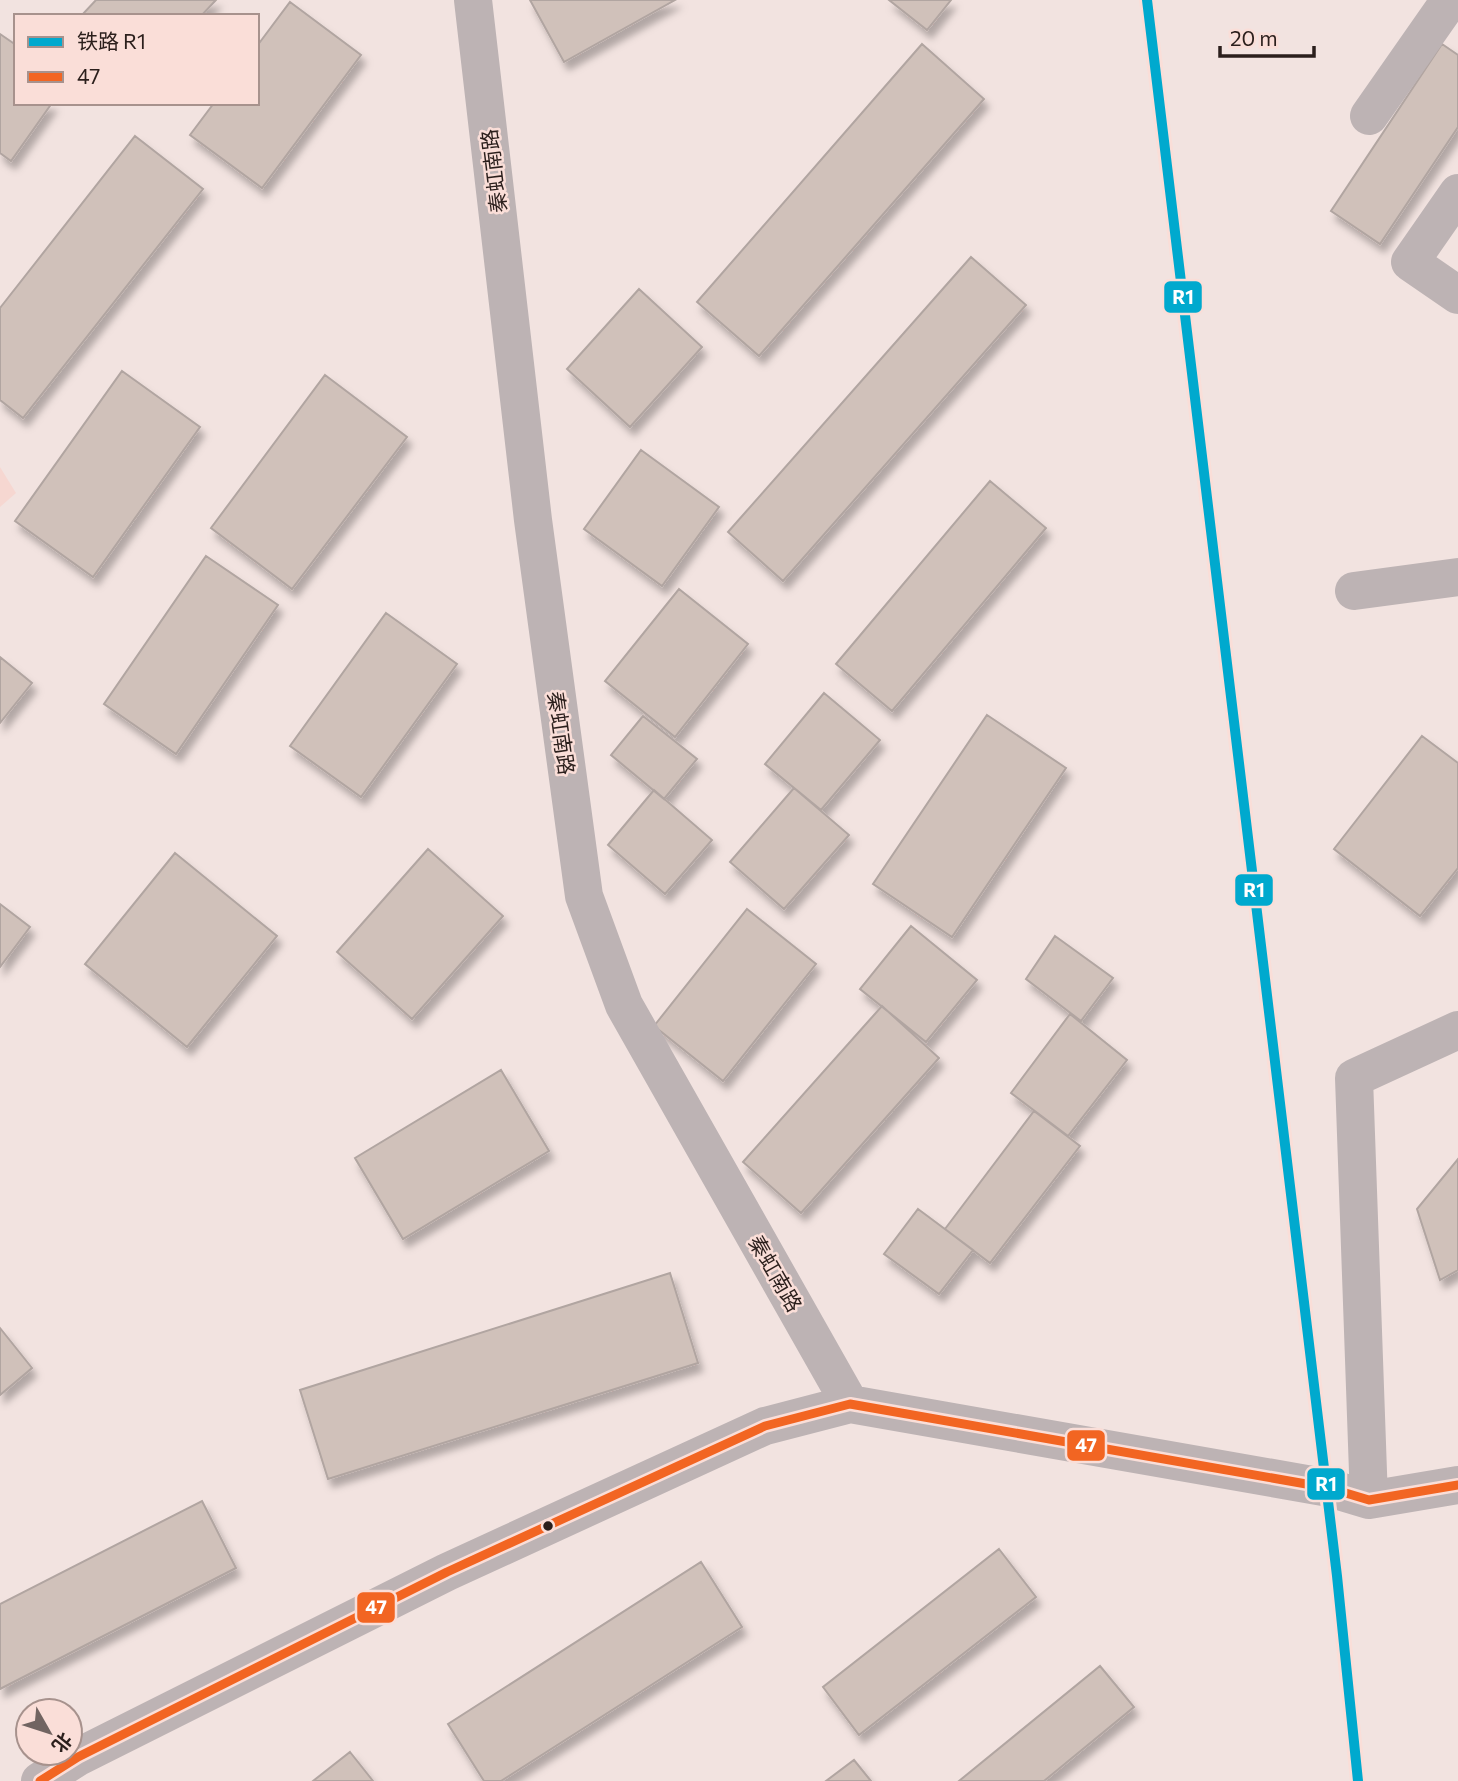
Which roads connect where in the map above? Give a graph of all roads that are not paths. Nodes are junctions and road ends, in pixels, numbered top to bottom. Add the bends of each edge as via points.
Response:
1 (473, 0) edge
2 (1451, 0) edge
3 (1458, 4) edge
4 (1369, 116) dead end
5 (1458, 193) edge
6 (1458, 295) edge
7 (1458, 576) edge
8 (1354, 591) dead end
9 (1458, 1030) edge
10 (850, 1404) junction
11 (1458, 1485) edge
12 (1369, 1500) junction
13 (40, 1781) edge

1 - 10 street, 秦虹南路 via 533,520 584,896 624,1005
2 - 3 street
2 - 4 street
5 - 6 street via 1410,262
7 - 8 street
9 - 12 street via 1354,1078
10 - 12 street via 1329,1488
10 - 13 street via 765,1426 447,1572 78,1757
11 - 12 street

